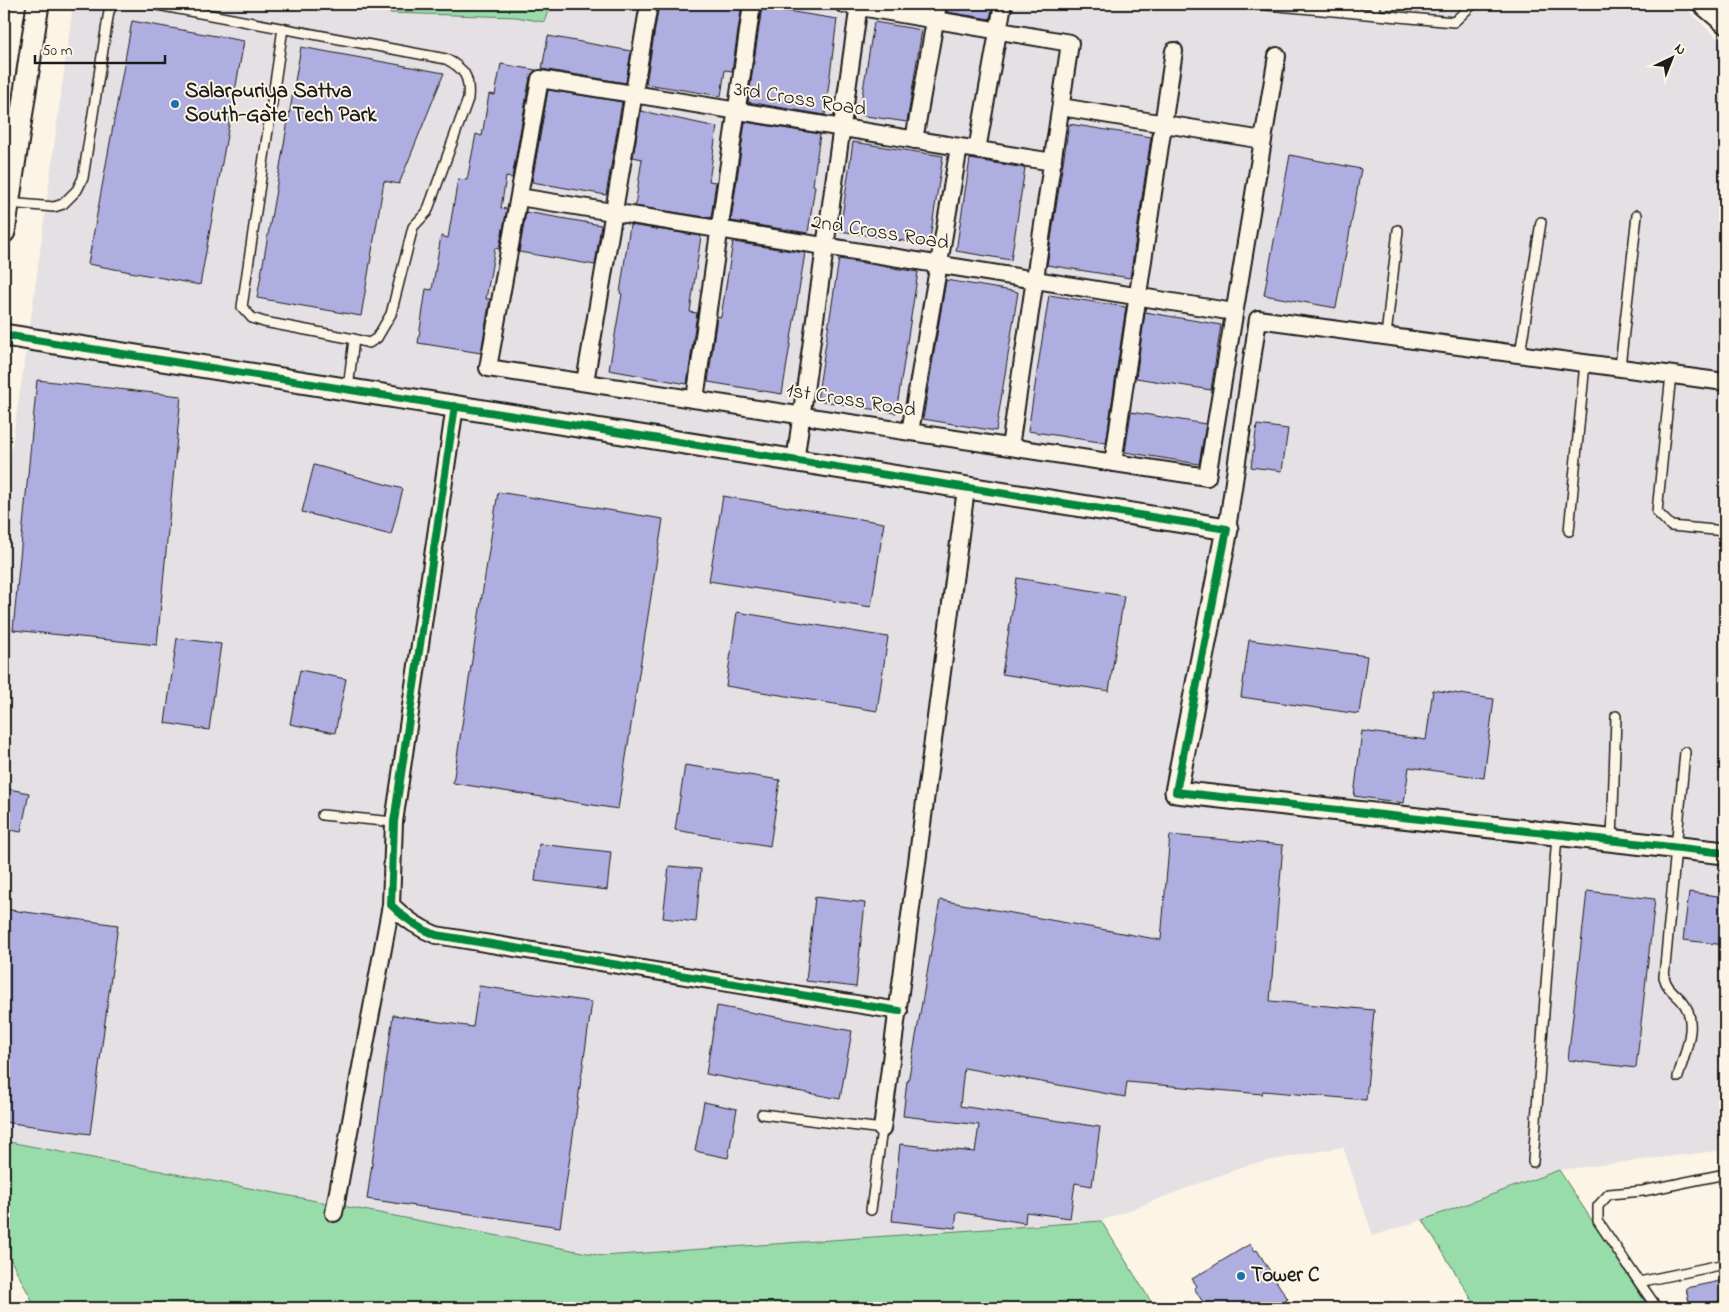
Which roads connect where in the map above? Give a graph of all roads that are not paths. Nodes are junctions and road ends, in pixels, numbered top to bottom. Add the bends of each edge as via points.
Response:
1 (38, 4) edge
2 (114, 4) edge
3 (152, 4) edge
4 (650, 4) edge
5 (752, 4) edge
6 (1003, 4) edge
7 (1254, 4) edge
8 (1375, 4) edge
9 (1473, 4) edge
10 (1704, 4) edge
11 (854, 5) edge
12 (936, 12) edge
13 (1374, 15) junction
14 (1725, 22) edge
15 (282, 28) junction
16 (998, 31) junction
17 (1174, 51) dead end
18 (1277, 56) dead end
19 (634, 95) junction
20 (1061, 107) junction
21 (736, 111) junction
22 (1163, 124) junction
23 (842, 128) junction
24 (914, 140) junction
25 (1263, 140) junction
26 (959, 147) junction
27 (977, 150) junction
28 (1053, 162) junction
29 (519, 197) junction
30 (8, 203) junction
31 (614, 212) junction
32 (1637, 215) dead end
33 (1541, 222) dead end
34 (719, 229) junction
35 (1398, 230) dead end
36 (4, 232) edge
37 (825, 246) junction
38 (939, 264) junction
39 (1035, 280) junction
40 (1137, 296) junction
41 (1234, 312) junction
42 (4, 335) edge
43 (1386, 336) junction
44 (354, 339) junction
45 (1520, 354) junction
46 (1585, 363) junction
47 (1620, 368) junction
48 (1670, 374) junction
49 (585, 382) junction
50 (1725, 382) edge
51 (348, 389) junction
52 (695, 399) junction
53 (455, 406) junction
54 (802, 415) junction
55 (910, 432) junction
56 (1010, 447) junction
57 (795, 462) junction
58 (1113, 463) junction
59 (966, 488) junction
60 (1227, 529) junction
61 (1725, 531) edge
62 (1569, 532) dead end
63 (1616, 716) dead end
64 (1685, 752) dead end
65 (322, 815) dead end
66 (394, 822) junction
67 (1557, 835) junction
68 (1612, 841) junction
69 (1675, 848) junction
70 (1725, 853) edge
71 (391, 905) junction
72 (899, 1011) junction
73 (1678, 1077) dead end
74 (762, 1114) dead end
75 (882, 1129) junction
76 (1532, 1162) dead end
77 (1725, 1174) edge
78 (871, 1210) dead end
79 (334, 1213) dead end
80 (1725, 1264) edge
81 (1639, 1282) junction
82 (1657, 1308) edge

1 - 30 street
2 - 30 lane via 109,11 83,178 77,190 63,204 54,207
3 - 15 lane
4 - 19 street
5 - 21 street
6 - 16 street
7 - 13 lane
8 - 13 lane
9 - 13 lane via 1454,22
10 - 14 street
11 - 12 street
11 - 23 street
12 - 16 street
12 - 24 street
15 - 44 lane via 242,307 252,318 264,322
15 - 44 lane via 446,59 457,65 470,85 468,99 427,212 413,227 391,314 377,338 369,343
16 - 20 street via 1070,44
16 - 27 street
17 - 22 street
18 - 25 street
19 - 21 street, 3rd Cross Road
19 - 29 street, 3rd Cross Road via 540,79
19 - 31 street
20 - 22 street
20 - 28 street
21 - 23 street, 3rd Cross Road
21 - 34 street
22 - 25 street
22 - 40 street
23 - 24 street, 3rd Cross Road
23 - 37 street
24 - 26 street, 3rd Cross Road
25 - 41 street
26 - 27 street, 3rd Cross Road
26 - 38 street
27 - 28 street, 3rd Cross Road
28 - 39 street
29 - 31 street, 2nd Cross Road
29 - 49 street, 1st Cross Road via 488,368
30 - 36 street
31 - 34 street, 2nd Cross Road
31 - 49 street
32 - 47 lane
33 - 45 lane
34 - 37 street, 2nd Cross Road
34 - 52 street
35 - 43 lane
37 - 38 street, 2nd Cross Road
37 - 54 street
38 - 39 street, 2nd Cross Road
38 - 55 street
39 - 40 street, 2nd Cross Road
39 - 56 street
40 - 41 street, 2nd Cross Road
40 - 58 street
41 - 58 street, 1st Cross Road via 1207,477
42 - 51 street
43 - 45 street
43 - 60 street via 1258,319
44 - 51 lane
45 - 46 street
46 - 47 street
46 - 62 lane
47 - 48 street
48 - 50 street
48 - 61 lane via 1657,512 1671,526
49 - 52 street, 1st Cross Road
51 - 53 street
52 - 54 street, 1st Cross Road
53 - 57 street
53 - 66 street
54 - 55 street, 1st Cross Road
54 - 57 street
55 - 56 street, 1st Cross Road
56 - 58 street, 1st Cross Road
57 - 59 street
59 - 60 street
59 - 72 street
60 - 67 street via 1176,792
63 - 68 lane
64 - 69 lane
65 - 66 lane
66 - 71 street
67 - 68 street
67 - 76 lane
68 - 69 street
69 - 70 street
69 - 73 lane via 1664,977 1666,986 1689,1012 1689,1036
71 - 72 street via 421,930 436,935
71 - 79 street
72 - 75 street
74 - 75 lane
75 - 78 lane
77 - 81 lane via 1643,1191 1609,1194 1598,1206 1598,1221
80 - 81 lane
81 - 82 lane

